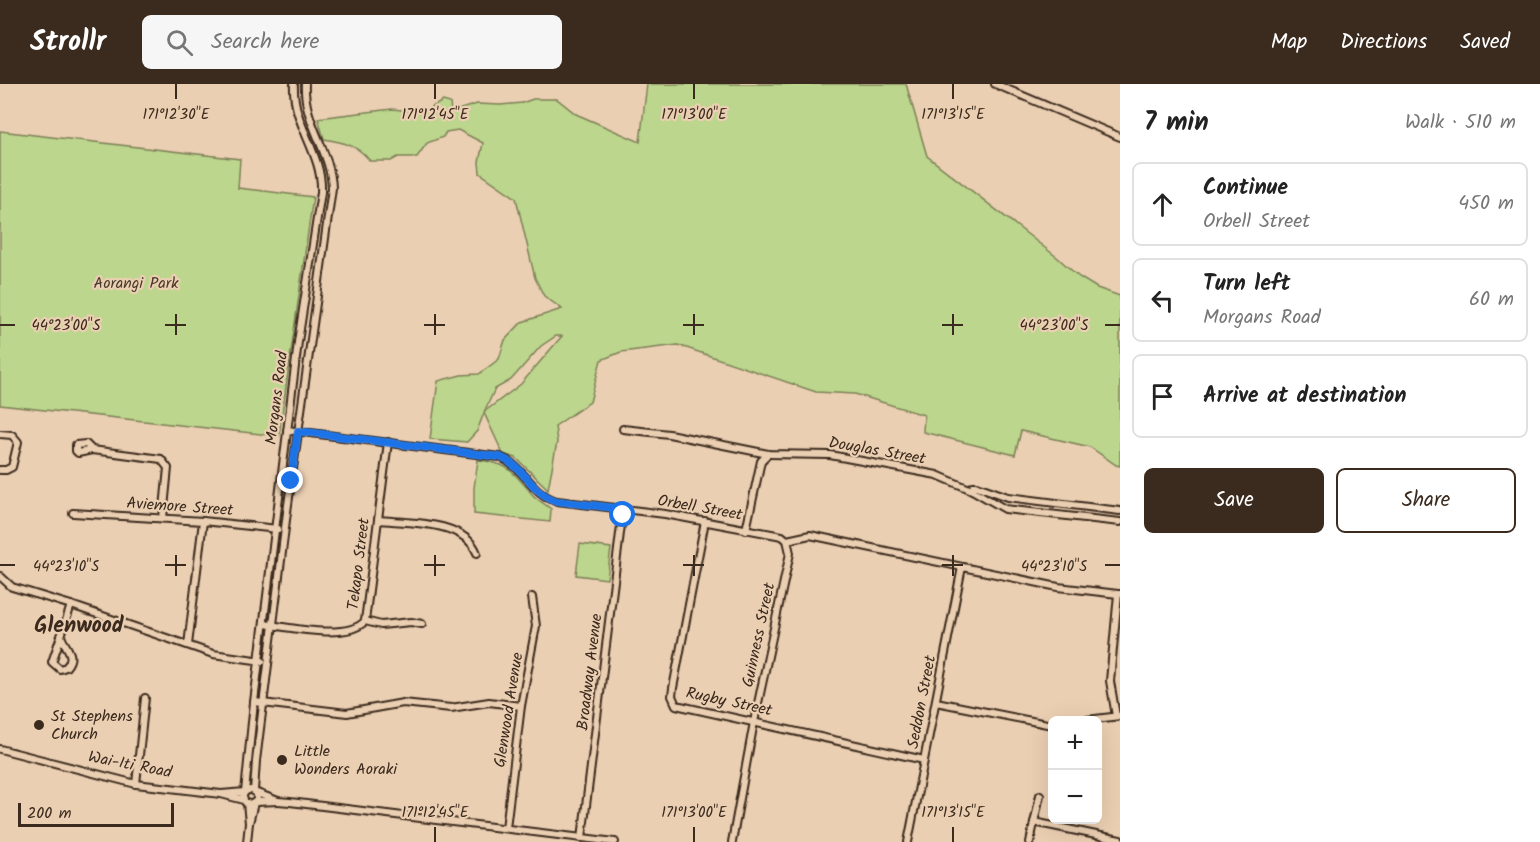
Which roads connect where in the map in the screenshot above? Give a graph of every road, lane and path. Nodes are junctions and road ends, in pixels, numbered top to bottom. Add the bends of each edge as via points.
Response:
1 (294, 84) edge
2 (305, 84) edge
3 (995, 84) edge
4 (1120, 137) edge
5 (298, 342) junction
6 (309, 344) junction
7 (623, 429) dead end
8 (287, 430) junction
9 (298, 431) junction
10 (0, 434) edge
11 (388, 442) junction
12 (92, 450) dead end
13 (768, 454) junction
14 (0, 470) edge
15 (972, 490) junction
16 (623, 509) junction
17 (1120, 511) edge
18 (73, 513) dead end
19 (164, 518) junction
20 (378, 520) junction
21 (203, 521) junction
22 (705, 521) junction
23 (1120, 522) edge
24 (276, 529) junction
25 (285, 530) junction
26 (746, 530) junction
27 (787, 540) junction
28 (477, 553) dead end
29 (962, 567) junction
30 (0, 576) edge
31 (1119, 594) edge
32 (532, 597) dead end
33 (71, 604) junction
34 (365, 621) junction
35 (264, 624) junction
36 (422, 624) dead end
37 (273, 625) junction
38 (61, 636) junction
39 (189, 645) junction
40 (260, 661) junction
41 (268, 662) junction
42 (146, 698) dead end
43 (254, 702) junction
44 (936, 702) junction
45 (265, 703) junction
46 (521, 706) junction
47 (1118, 716) edge
48 (1102, 718) edge
49 (754, 722) junction
50 (1048, 724) edge
51 (0, 749) edge
52 (924, 760) junction
53 (136, 784) junction
54 (245, 792) junction
55 (256, 792) junction
56 (221, 794) junction
57 (1041, 795) dead end
58 (278, 801) junction
59 (245, 802) junction
60 (255, 803) junction
61 (1034, 822) junction
62 (249, 823) junction
63 (506, 828) junction
64 (582, 838) junction
65 (1120, 840) edge
66 (247, 842) edge
67 (615, 842) edge
68 (732, 842) edge
69 (908, 842) edge
70 (1030, 842) edge

1 - 5 street, Morgans Road via 298,118 317,161 322,185
2 - 6 street, Morgans Road via 307,110 327,158 332,188
3 - 4 street
5 - 6 street
5 - 8 street, Morgans Road
6 - 9 street, Morgans Road
7 - 13 street, Douglas Street
8 - 9 street, Orbell Street
8 - 24 street, Morgans Road
9 - 11 street, Orbell Street
9 - 25 street, Morgans Road
10 - 14 street via 12,435 18,442 12,467
11 - 16 street, Orbell Street via 500,457 515,465 548,498
11 - 20 street, Tekapo Street
12 - 19 street via 161,459 168,468
13 - 15 street, Douglas Street via 830,455 937,476
13 - 26 street via 761,461
15 - 17 street via 977,486 1008,497
15 - 23 street, Douglas Street via 1005,509
16 - 22 street, Orbell Street
16 - 64 street, Broadway Avenue
18 - 19 street, Aviemore Street
19 - 21 street, Aviemore Street
20 - 28 street via 451,529 469,539
20 - 34 street, Tekapo Street
21 - 24 street, Aviemore Street
21 - 39 street
22 - 26 street, Orbell Street
22 - 49 street, Rugby Street via 672,696 676,705
24 - 25 street, Aviemore Street
24 - 35 street, Morgans Road
25 - 37 street, Morgans Road
26 - 27 street, Orbell Street
27 - 29 street, Orbell Street via 810,535
27 - 49 street, Guinness Street via 790,553
29 - 31 street, Orbell Street
29 - 44 street, Seddon Street
30 - 33 street via 12,587
31 - 47 street via 1110,681
32 - 46 street, Glenwood Avenue via 536,626
33 - 38 street
33 - 39 street
34 - 36 street via 381,625
34 - 37 street, Tekapo Street via 356,628 338,631
35 - 37 street, Tekapo Street
35 - 40 street, Morgans Road
37 - 41 street, Morgans Road
38 - 38 street via 71,655 69,664 60,669 52,662
39 - 40 street via 222,656
40 - 41 street
40 - 43 street, Morgans Road
41 - 45 street, Morgans Road
42 - 53 street
43 - 45 street
43 - 54 street, Morgans Road
44 - 50 street
44 - 52 street, Seddon Street
45 - 46 street via 347,712 403,703 451,708 489,702
45 - 55 street, Morgans Road via 254,779
46 - 63 street, Glenwood Avenue
47 - 48 street
49 - 52 street, Rugby Street
49 - 68 street, Guinness Street
51 - 53 street, Wai-Iti Road
52 - 69 street, Seddon Street
53 - 56 street, Wai-Iti Road
54 - 55 street
54 - 56 street, Wai-Iti Road
54 - 59 street
55 - 58 street
55 - 60 street
56 - 59 street, Wai-Iti Road
57 - 61 street
58 - 60 street
58 - 63 street
59 - 60 street
59 - 62 street
60 - 62 street
61 - 65 street
61 - 70 street
62 - 66 street
63 - 64 street
64 - 67 street

